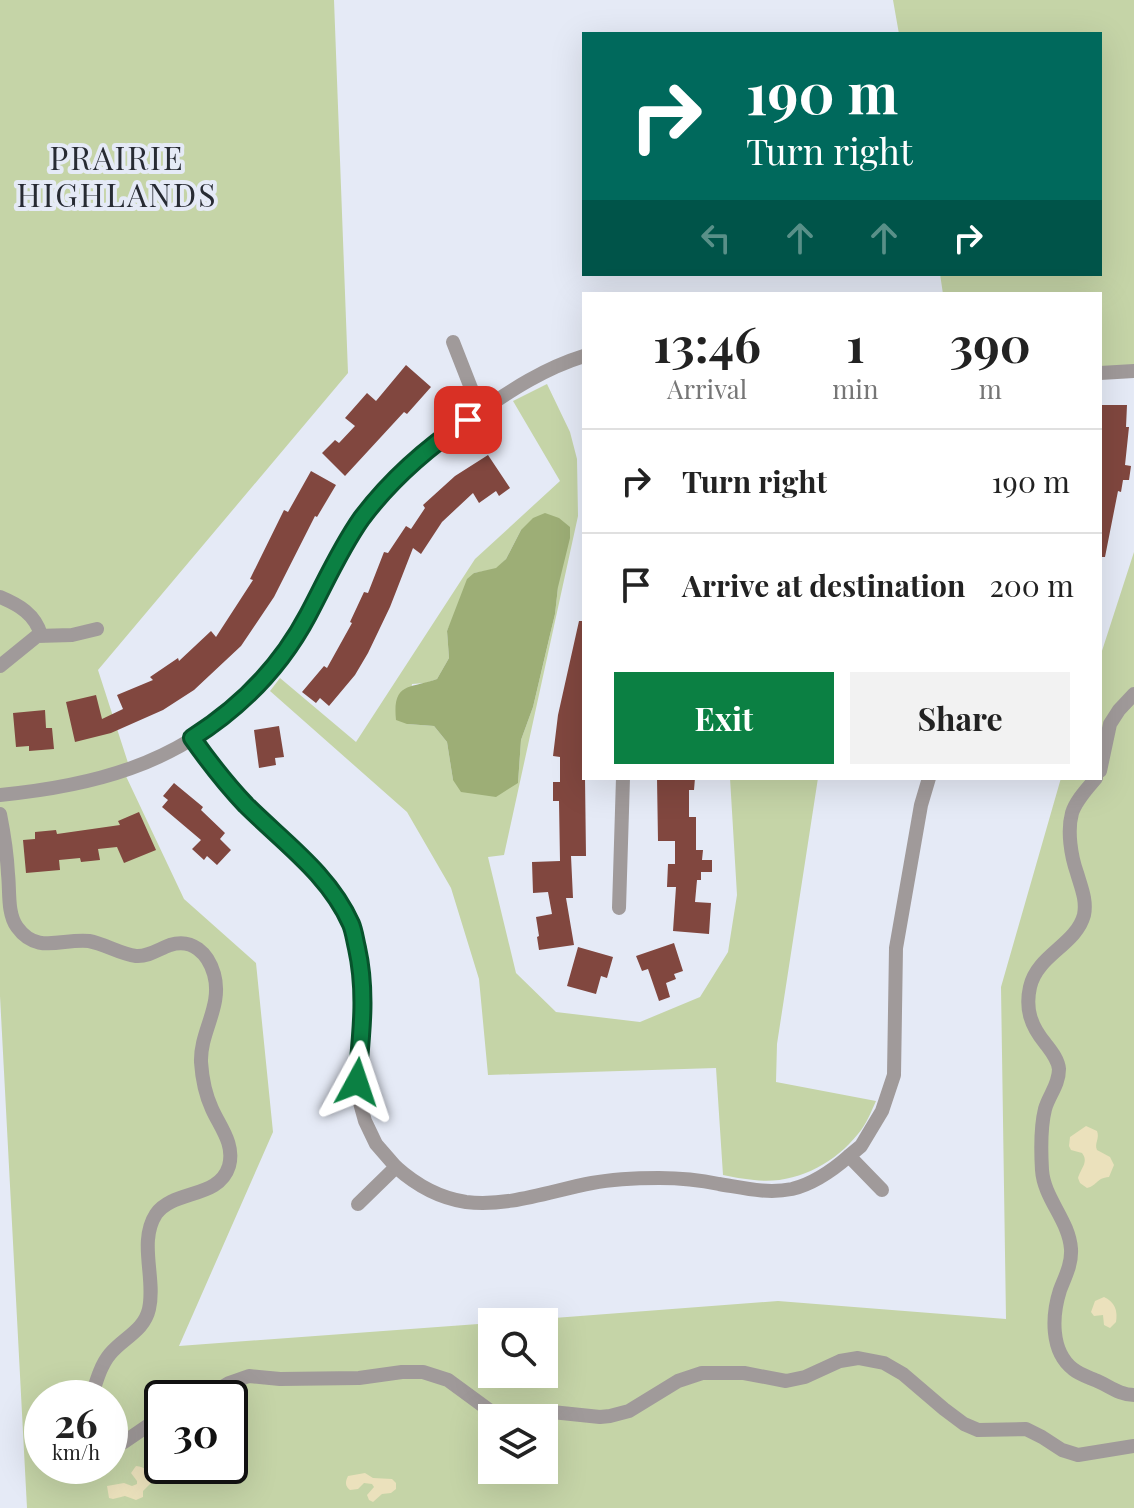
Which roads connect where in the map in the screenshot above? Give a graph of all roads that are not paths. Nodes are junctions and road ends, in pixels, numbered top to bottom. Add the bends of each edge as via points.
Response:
1 (453, 342) dead end
2 (582, 357) edge
3 (1134, 371) edge
4 (1102, 373) edge
5 (483, 410) junction
6 (0, 597) edge
7 (97, 629) dead end
8 (41, 635) junction
9 (0, 666) edge
10 (1134, 694) edge
11 (192, 738) junction
12 (1102, 762) edge
13 (623, 780) edge
14 (928, 780) edge
15 (1095, 780) edge
16 (0, 795) edge
17 (0, 814) edge
18 (619, 908) dead end
19 (849, 1156) junction
20 (396, 1167) junction
21 (882, 1190) dead end
22 (358, 1204) dead end
23 (98, 1380) edge
24 (234, 1380) edge
25 (1134, 1395) edge
26 (1134, 1446) edge

1 - 5 street
2 - 5 street via 530,379
3 - 4 street
5 - 11 street via 420,457 375,502 272,669 231,711
6 - 8 street via 28,613
7 - 8 street
8 - 9 street
10 - 12 street via 1110,724
11 - 16 street via 124,772
11 - 20 street via 244,803 309,863 351,925 362,972 360,1103 376,1144
13 - 18 street
14 - 19 street via 896,948 894,1075 882,1111
15 - 25 street via 1071,822 1075,867 1085,899 1083,916 1037,970 1028,1006 1032,1024 1055,1056 1059,1071 1044,1115 1042,1168 1071,1249 1054,1313 1055,1335 1072,1368
17 - 23 street via 11,914 31,941 90,941 136,956 185,943 201,950 215,980 216,1000 201,1065 209,1101 228,1140 229,1167 216,1184 168,1202 155,1216 149,1235 149,1309 138,1329 112,1351
19 - 20 street via 831,1172 793,1188 758,1191 659,1178 595,1182 506,1203 445,1198
19 - 21 street
20 - 22 street
24 - 26 street via 423,1372 448,1380 493,1413 600,1417 629,1411 702,1373 786,1381 858,1358 894,1368 978,1430 1026,1429 1078,1455

